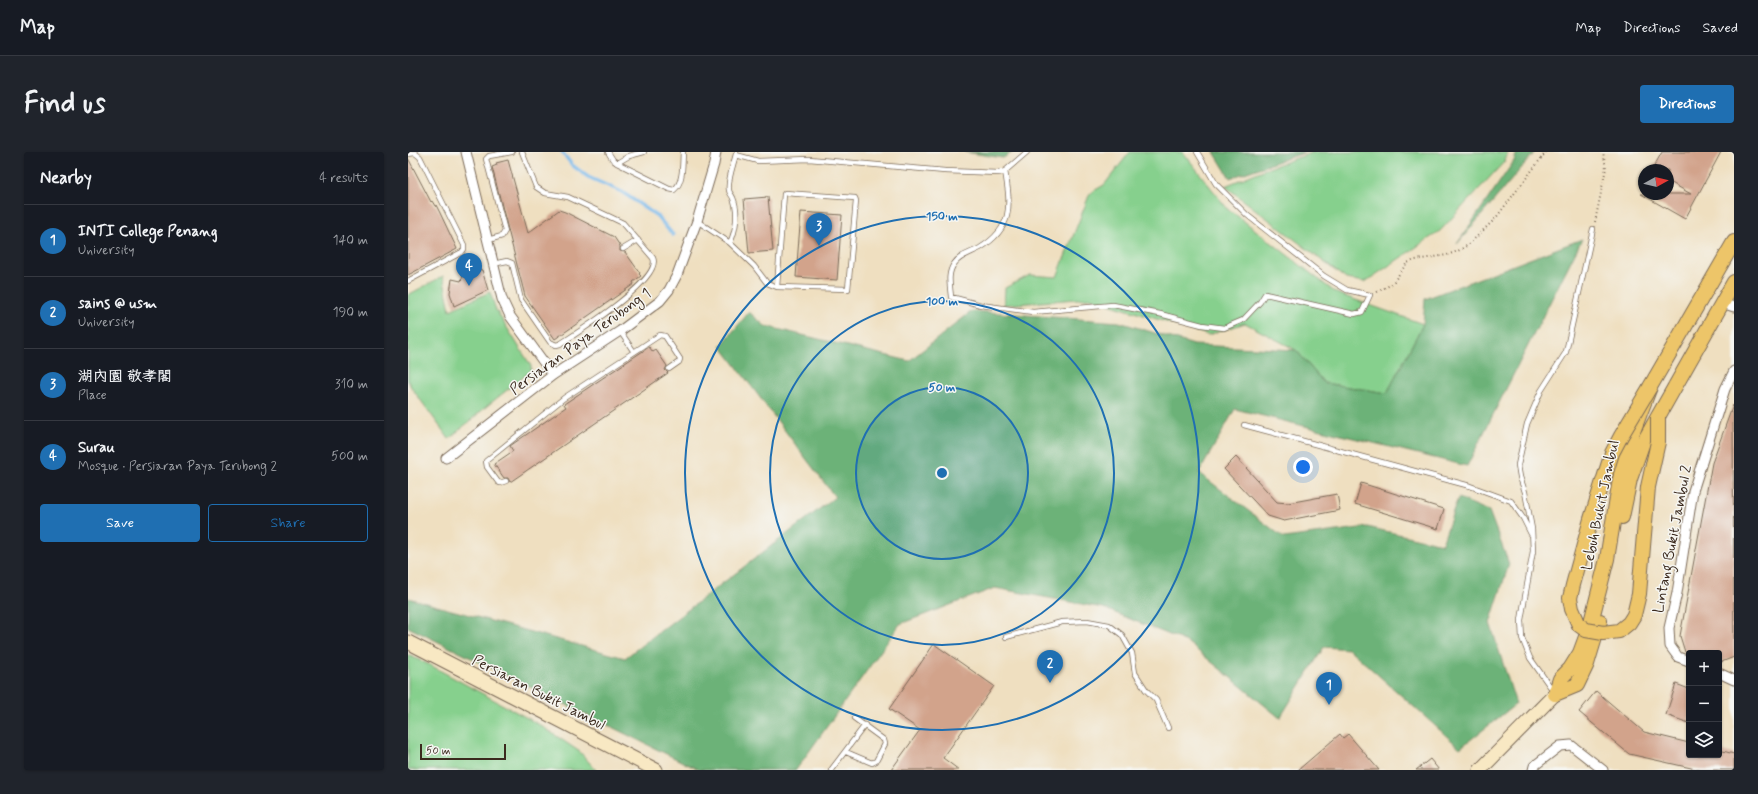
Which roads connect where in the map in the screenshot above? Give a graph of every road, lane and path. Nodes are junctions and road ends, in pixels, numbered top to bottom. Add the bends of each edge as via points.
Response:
1 (466, 152) edge
2 (512, 152) edge
3 (522, 152) edge
4 (608, 152) edge
5 (644, 152) edge
6 (683, 152) edge
7 (716, 152) edge
8 (1027, 152) edge
9 (1197, 152) edge
10 (1546, 152) edge
11 (1603, 152) edge
12 (408, 154) edge
13 (736, 154) edge
14 (617, 163) junction
15 (1005, 171) junction
16 (697, 221) junction
17 (1593, 229) joint
18 (488, 240) junction
19 (638, 240) junction
20 (1734, 242) edge
21 (730, 243) junction
22 (623, 249) dead end
23 (493, 264) junction
24 (408, 281) edge
25 (1734, 282) edge
26 (777, 287) junction
27 (1370, 295) junction
28 (1728, 305) edge
29 (620, 331) junction
30 (634, 352) junction
31 (669, 369) dead end
32 (1734, 370) edge
33 (553, 375) junction
34 (1650, 387) junction
35 (1658, 417) junction
36 (1244, 425) dead end
37 (446, 458) dead end
38 (506, 481) dead end
39 (1532, 535) junction
40 (1006, 637) dead end
41 (408, 642) edge
42 (1686, 660) edge
43 (1722, 674) edge
44 (1734, 680) edge
45 (1556, 694) junction
46 (854, 718) dead end
47 (865, 725) junction
48 (1168, 728) dead end
49 (846, 752) junction
50 (656, 770) edge
51 (831, 770) edge
52 (1480, 770) edge
53 (1533, 770) edge
54 (1603, 770) edge

1 - 18 street
2 - 18 lane via 489,156 486,159 505,231 502,236
3 - 19 lane via 536,188 545,193 568,197 623,223
4 - 14 lane
5 - 14 lane
6 - 14 lane via 681,179 674,190
7 - 16 street, Persiaran Paya Terubong 1
8 - 15 lane
9 - 27 lane via 1216,184 1247,215 1324,276 1347,290
10 - 27 path via 1495,218 1468,245 1447,255 1407,263 1392,284
11 - 17 path via 1606,168
12 - 24 lane via 415,153 420,157 464,245 462,252
13 - 15 lane via 758,161 809,159 945,171
13 - 21 lane via 729,190 734,199 736,212 735,232
15 - 27 lane via 1009,197 1005,223 991,240 953,265 949,276 951,297 981,305 1033,312 1113,306 1224,328 1243,320 1265,294 1354,314 1362,312
16 - 21 lane
16 - 29 street, Persiaran Paya Terubong 1 via 669,290 660,301
17 - 39 lane via 1566,352 1541,391 1527,424 1521,448 1518,465
18 - 23 street
19 - 22 lane
19 - 23 lane via 654,261 648,276 636,290 556,345 550,342 521,300 512,262
20 - 34 main road, Lebuh Bukit Jambul
21 - 26 lane via 754,266 767,283
23 - 33 street via 502,299 510,316
25 - 28 main road, Lebuh Bukit Jambul
26 - 26 lane via 848,289 855,198 784,194
28 - 35 main road, Lebuh Bukit Jambul
29 - 30 lane
29 - 33 street, Persiaran Paya Terubong 1
30 - 31 lane via 660,335 665,336 680,359
30 - 38 lane via 564,398 486,461 487,467 498,482
32 - 42 street, Lintang Bukit Jambul 2 via 1724,389 1693,491 1669,628 1670,646 1678,657
33 - 37 street, Persiaran Paya Terubong 1
34 - 35 main road, bridge via 1612,453 1590,519 1570,598 1579,625 1586,630 1603,633 1619,631 1634,615 1639,594 1648,487 1658,442
34 - 45 main road, Lebuh Bukit Jambul via 1624,455 1607,559 1590,626 1580,653 1560,680
35 - 45 main road, Lebuh Bukit Jambul via 1639,452 1630,479 1598,635 1577,685
36 - 39 lane via 1470,486 1511,501
39 - 45 lane via 1533,551 1521,620 1522,638 1530,658
40 - 48 lane via 1062,622 1087,621 1109,624 1122,635 1132,653 1135,673 1156,700
41 - 50 street, Persiaran Bukit Jambul
43 - 44 street
45 - 52 street, Lebuh Bukit Jambul
46 - 47 lane
47 - 49 lane
47 - 49 lane via 884,740 885,744 876,761 872,763
49 - 51 lane
53 - 54 street via 1534,766 1560,746 1571,745

